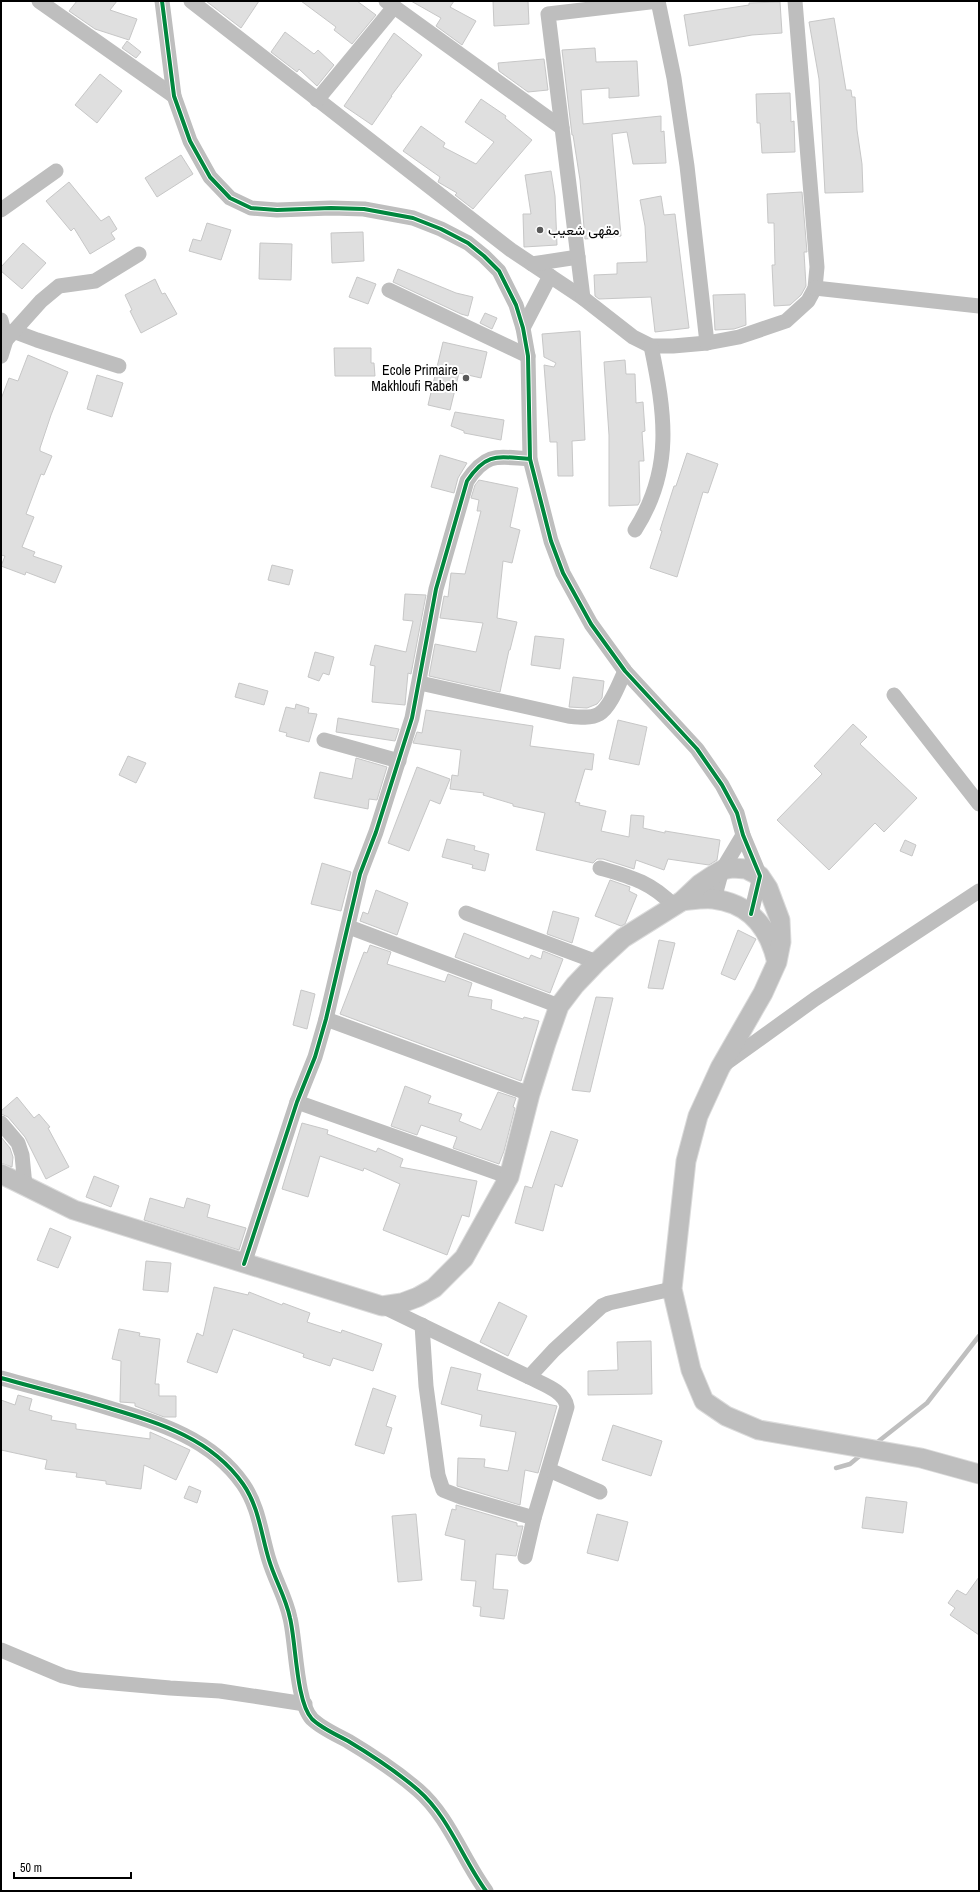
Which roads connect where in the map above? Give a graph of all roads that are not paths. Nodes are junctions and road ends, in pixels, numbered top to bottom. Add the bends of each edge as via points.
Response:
1 (39, 1) edge
2 (162, 1) edge
3 (191, 1) edge
4 (658, 1) edge
5 (795, 1) edge
6 (390, 4) edge
7 (548, 7) edge
8 (174, 96) junction
9 (317, 100) junction
10 (562, 128) junction
11 (56, 171) dead end
12 (1, 210) edge
13 (511, 250) junction
14 (139, 254) dead end
15 (578, 257) junction
16 (532, 264) junction
17 (499, 271) junction
18 (550, 276) junction
19 (815, 288) junction
20 (389, 290) dead end
21 (583, 298) junction
22 (979, 306) edge
23 (1, 320) edge
24 (523, 328) junction
25 (10, 335) junction
26 (707, 343) junction
27 (651, 346) junction
28 (1, 356) edge
29 (528, 356) junction
30 (119, 366) dead end
31 (530, 459) junction
32 (635, 530) dead end
33 (625, 671) junction
34 (420, 683) junction
35 (894, 695) dead end
36 (324, 740) dead end
37 (399, 761) junction
38 (979, 804) edge
39 (743, 835) junction
40 (600, 868) dead end
41 (722, 870) junction
42 (760, 876) junction
43 (979, 891) edge
44 (714, 899) junction
45 (678, 903) junction
46 (466, 913) dead end
47 (751, 914) junction
48 (349, 927) junction
49 (596, 962) junction
50 (777, 962) junction
51 (559, 1006) junction
52 (326, 1019) junction
53 (720, 1068) junction
54 (530, 1094) junction
55 (297, 1102) junction
56 (1, 1123) edge
57 (1, 1174) edge
58 (509, 1177) junction
59 (25, 1186) junction
60 (244, 1264) junction
61 (672, 1289) junction
62 (382, 1306) junction
63 (422, 1325) junction
64 (1, 1378) edge
65 (529, 1378) junction
66 (549, 1470) junction
67 (979, 1474) edge
68 (600, 1492) dead end
69 (534, 1518) junction
70 (525, 1557) dead end
71 (1, 1650) edge
72 (305, 1704) junction
73 (486, 1891) edge

1 - 8 street
2 - 8 street
3 - 9 street
4 - 7 street
4 - 26 street via 674,78 687,166
5 - 19 street via 817,267
6 - 9 street
6 - 10 street
7 - 10 street
8 - 17 street via 190,140 210,177 230,198 251,208 364,209 413,218 468,243
9 - 13 street
10 - 15 street
11 - 12 street
13 - 16 street
13 - 17 street
14 - 25 street via 95,280 59,286
15 - 16 street
15 - 21 street
16 - 18 street
17 - 24 street via 516,305
18 - 21 street
18 - 24 street
19 - 22 street
19 - 26 street via 808,301 786,321 739,337
20 - 29 street
21 - 27 street via 633,337
23 - 25 street
24 - 29 street
25 - 28 street
25 - 30 street via 36,340
26 - 27 street
27 - 32 street via 660,402 663,456 655,492
29 - 31 street
31 - 33 street via 551,541 563,573 591,624
31 - 34 street via 499,457 486,460 477,466 467,480 436,589
33 - 34 street via 611,700 599,714 585,717 568,716
33 - 39 street via 697,749 722,785 737,813
34 - 37 street
35 - 38 street
36 - 37 street
37 - 48 street via 360,874
39 - 41 street
39 - 42 street
40 - 45 street via 646,883
41 - 42 main road via 746,869
41 - 44 street
41 - 45 main road
42 - 47 street
42 - 50 main road via 768,888 780,920 781,942
43 - 53 street via 815,999
44 - 45 main road
44 - 47 main road via 737,906
45 - 49 main road via 623,938
46 - 49 street
47 - 50 main road via 773,944
48 - 51 street
48 - 52 street
49 - 51 main road
50 - 53 main road via 763,993
51 - 54 main road
52 - 54 street
52 - 55 street via 315,1057
53 - 61 main road via 698,1116 686,1161
54 - 58 main road
55 - 58 street
55 - 60 street
56 - 59 street via 18,1142
57 - 59 main road
58 - 62 main road via 464,1258 429,1291 402,1303
59 - 60 main road via 74,1210
60 - 62 main road
61 - 65 street via 602,1306 554,1350
61 - 67 main road via 691,1370 704,1401 726,1416 759,1430 921,1458
62 - 63 street
63 - 65 street
63 - 69 street via 426,1386 438,1475 443,1490
64 - 72 street via 162,1424 199,1443 231,1471 243,1485 255,1509 269,1560 290,1617
65 - 66 street via 567,1401 568,1407
66 - 68 street
66 - 69 street
69 - 70 street
71 - 72 street via 63,1676 80,1680 220,1691
72 - 73 street via 312,1718 379,1760 418,1790 441,1814 474,1875

